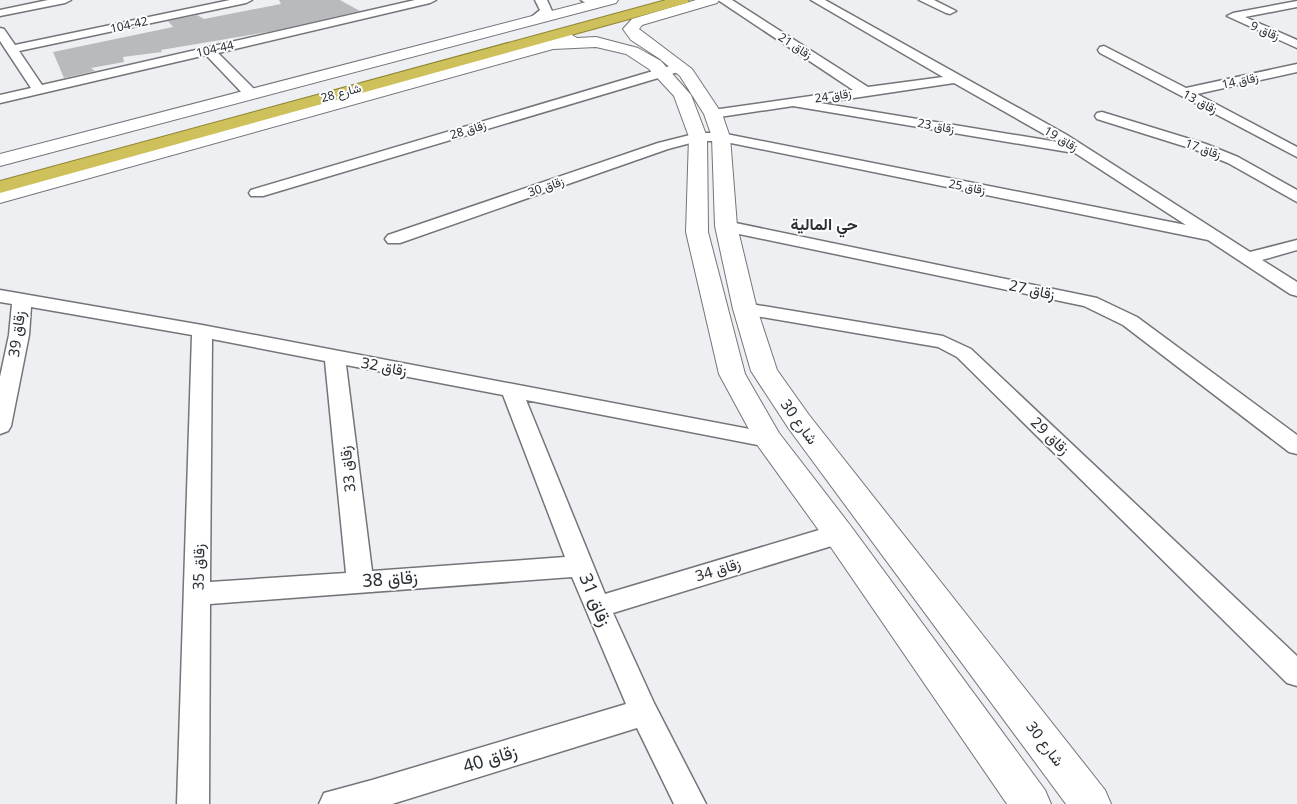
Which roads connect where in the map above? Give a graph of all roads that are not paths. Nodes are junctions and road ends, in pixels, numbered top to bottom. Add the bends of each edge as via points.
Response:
1 (65, 0) edge
2 (246, 0) edge
3 (430, 0) edge
4 (541, 0) edge
5 (587, 0) edge
6 (609, 0) edge
7 (724, 0) edge
8 (817, 0) edge
9 (925, 0) edge
10 (705, 1) edge
11 (1297, 4) edge
12 (661, 5) edge
13 (950, 11) dead end
14 (0, 13) edge
15 (536, 19) junction
16 (0, 32) edge
17 (552, 44) junction
18 (1297, 44) edge
19 (12, 49) junction
20 (1104, 50) dead end
21 (209, 51) junction
22 (1297, 68) edge
23 (671, 69) junction
24 (954, 79) junction
25 (353, 83) junction
26 (39, 90) junction
27 (866, 92) junction
28 (1184, 93) junction
29 (250, 94) junction
30 (0, 99) edge
31 (791, 102) junction
32 (1102, 116) dead end
33 (711, 129) junction
34 (1081, 150) junction
35 (1297, 153) edge
36 (0, 160) edge
37 (0, 171) edge
38 (0, 187) edge
39 (257, 194) dead end
40 (0, 197) edge
41 (1297, 197) edge
42 (726, 226) junction
43 (1213, 236) junction
44 (394, 239) dead end
45 (1297, 245) edge
46 (1248, 258) junction
47 (1297, 290) edge
48 (0, 296) edge
49 (22, 300) junction
50 (745, 309) junction
51 (202, 330) junction
52 (10, 336) edge
53 (335, 358) junction
54 (512, 392) junction
55 (0, 426) edge
56 (768, 439) junction
57 (1297, 446) edge
58 (839, 534) junction
59 (581, 566) junction
60 (360, 581) junction
61 (198, 594) junction
62 (597, 607) junction
63 (1297, 674) edge
64 (644, 712) junction
65 (373, 799) edge
66 (193, 804) edge
67 (334, 804) edge
68 (690, 804) edge
69 (1031, 804) edge
70 (1091, 804) edge

1 - 14 street
2 - 19 street, 104-42
3 - 21 street, 104-44
4 - 15 street via 546,11
5 - 6 street
6 - 15 main road
7 - 27 street, زقاق 21
8 - 24 street, زقاق 19
9 - 13 street
10 - 12 main road
11 - 18 street, زقاق 9 via 1233,16
12 - 17 main road
12 - 23 main road, شارع 30 via 631,29
12 - 25 highway, شارع 28
12 - 25 highway, شارع 28
15 - 25 main road
16 - 19 street
17 - 23 main road, شارع 30 via 584,41 612,45
17 - 25 main road
19 - 26 street
20 - 28 street, زقاق 13
21 - 26 street, 104-44
21 - 29 street
22 - 28 street, زقاق 14
23 - 33 main road, شارع 30 via 696,86
23 - 39 street, زقاق 28
24 - 27 street, زقاق 24
24 - 34 street, زقاق 19
25 - 29 main road
25 - 37 highway, شارع 28
25 - 38 highway, شارع 28
25 - 40 main road
26 - 30 street, 104-44
27 - 31 street, زقاق 24
28 - 35 street, زقاق 13
29 - 36 main road
31 - 33 street, زقاق 24
31 - 34 street, زقاق 23
32 - 41 street, زقاق 17 via 1225,157
33 - 42 main road, شارع 30
33 - 43 street, زقاق 25
33 - 44 street, زقاق 30
33 - 56 main road via 697,232 732,374
34 - 43 street, زقاق 19
42 - 50 main road, شارع 30
42 - 57 street, زقاق 27 via 1090,302 1130,321
43 - 46 street, زقاق 19
45 - 46 street
46 - 47 street, زقاق 19
48 - 49 street, زقاق 32
49 - 51 street, زقاق 32
49 - 52 street, زقاق 39
50 - 63 street, زقاق 29 via 943,342 964,353
50 - 70 main road, شارع 30 via 764,371 799,422
51 - 53 street, زقاق 32
51 - 61 street, زقاق 35
52 - 55 street, زقاق 39
53 - 54 street, زقاق 32
53 - 60 street, زقاق 33
54 - 56 street, زقاق 32
54 - 59 street, زقاق 31
56 - 58 main road
58 - 62 street, زقاق 34
58 - 69 main road
59 - 60 street, زقاق 38
59 - 62 street, زقاق 31
60 - 61 street, زقاق 38
61 - 66 street, زقاق 35
62 - 64 street, زقاق 31
64 - 65 street, زقاق 40
64 - 68 street, زقاق 31
65 - 67 street, زقاق 40

